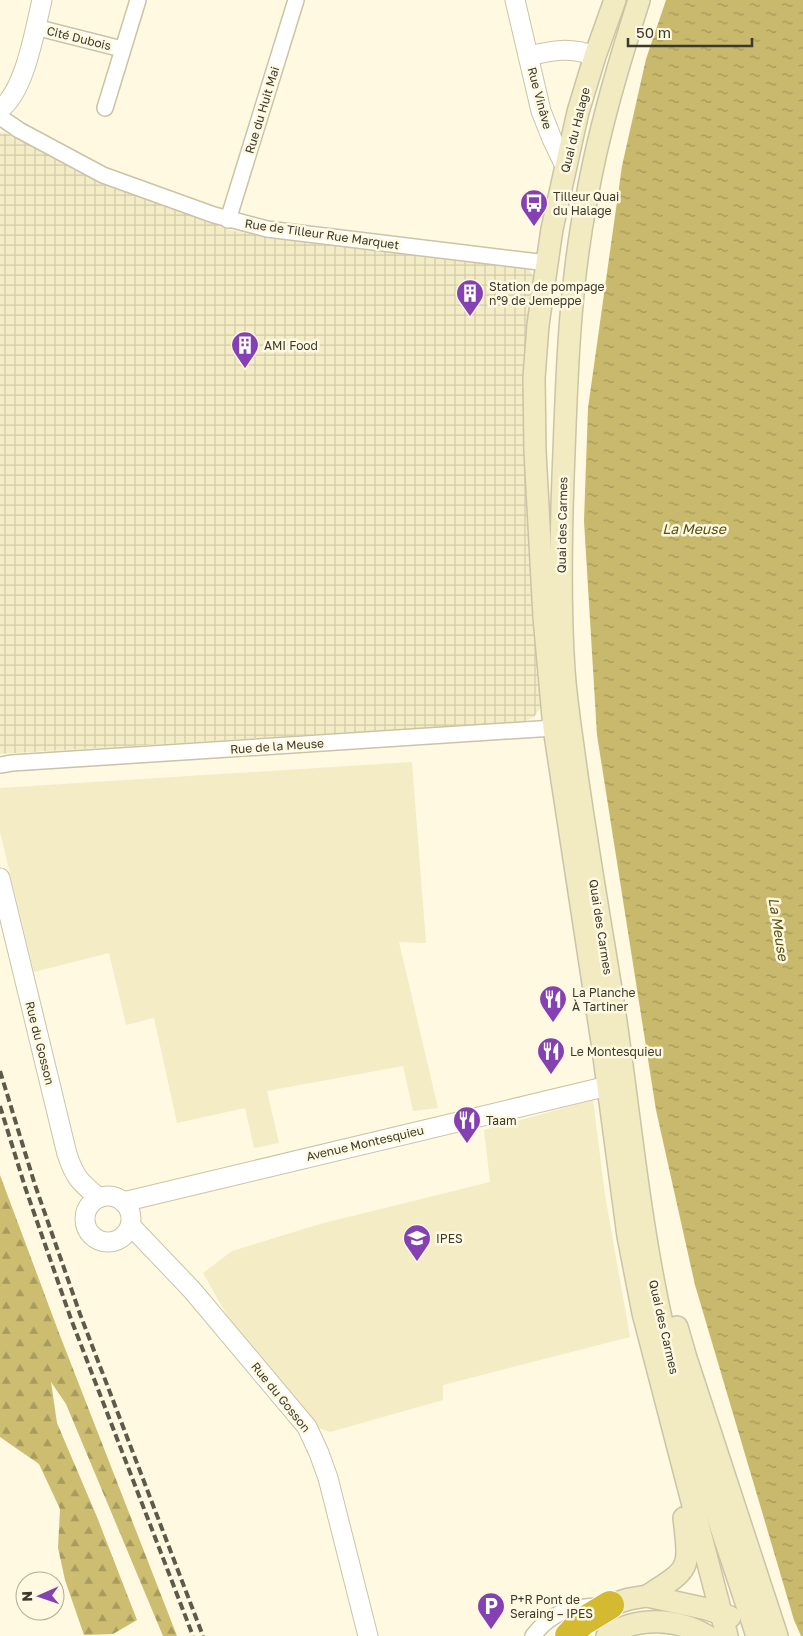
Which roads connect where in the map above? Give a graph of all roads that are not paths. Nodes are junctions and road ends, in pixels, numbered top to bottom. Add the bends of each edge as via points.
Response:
1 (42, 0) edge
2 (138, 0) edge
3 (296, 0) edge
4 (515, 0) edge
5 (615, 0) edge
6 (639, 0) edge
7 (35, 27) junction
8 (122, 50) junction
9 (528, 56) junction
10 (595, 56) junction
11 (105, 108) dead end
12 (0, 109) edge
13 (0, 117) edge
14 (565, 166) junction
15 (585, 204) junction
16 (228, 220) junction
17 (547, 262) junction
18 (554, 728) junction
19 (0, 765) edge
20 (0, 878) edge
21 (608, 1086) junction
22 (638, 1185) junction
23 (100, 1198) junction
24 (123, 1202) junction
25 (130, 1226) junction
26 (675, 1436) junction
27 (647, 1596) junction
28 (610, 1606) junction
29 (720, 1613) junction
30 (368, 1636) edge
31 (533, 1636) edge
32 (569, 1636) edge
33 (607, 1636) edge
34 (707, 1636) edge
35 (728, 1636) edge
36 (757, 1636) edge
37 (777, 1636) edge

1 - 7 street
2 - 8 street, Cité Dubois
3 - 16 street, Rue du Huit Mai
4 - 9 street, Rue Vinâve
5 - 10 main road, Quai du Halage
6 - 15 main road, Quai du Halage via 604,118
7 - 8 street, Cité Dubois
7 - 12 street via 15,90
8 - 11 street, Cité Dubois
9 - 10 street, Rue Vinâve via 569,49
9 - 14 street, Rue Vinâve via 543,118
10 - 14 main road, Quai du Halage
10 - 15 main road via 604,77 579,178
13 - 16 street, Rue de Tilleur Rue Marquet via 103,175
14 - 17 main road, Quai du Halage
15 - 22 main road, Quai des Carmes via 568,346 561,516 564,673
16 - 17 street, Rue de Tilleur Rue Marquet via 275,230
17 - 18 main road, Quai des Carmes via 538,326 534,396 544,617
18 - 19 street, Rue de la Meuse
18 - 21 main road, Quai des Carmes
20 - 23 street, Rue du Gosson via 67,1154 81,1183
21 - 24 street, Avenue Montesquieu
21 - 26 main road, Quai des Carmes via 628,1236 643,1313
22 - 36 main road, Quai des Carmes via 652,1275 672,1366
22 - 37 main road via 650,1212 686,1358
23 - 24 street, Rue du Gosson via 116,1197
23 - 25 street via 93,1202 85,1218 86,1227 95,1238 102,1242 119,1240
24 - 25 street, Rue du Gosson via 129,1208
25 - 30 street, Rue du Gosson via 192,1290 307,1427 328,1478
26 - 27 main road via 688,1549 686,1564 674,1579
26 - 29 main road, Quai des Carmes
27 - 28 main road
27 - 29 main road
28 - 31 street via 567,1610 553,1616
28 - 32 highway via 582,1622
29 - 35 main road, Quai des Carmes
29 - 36 main road via 743,1624
33 - 34 main road via 631,1624 653,1621 685,1627

